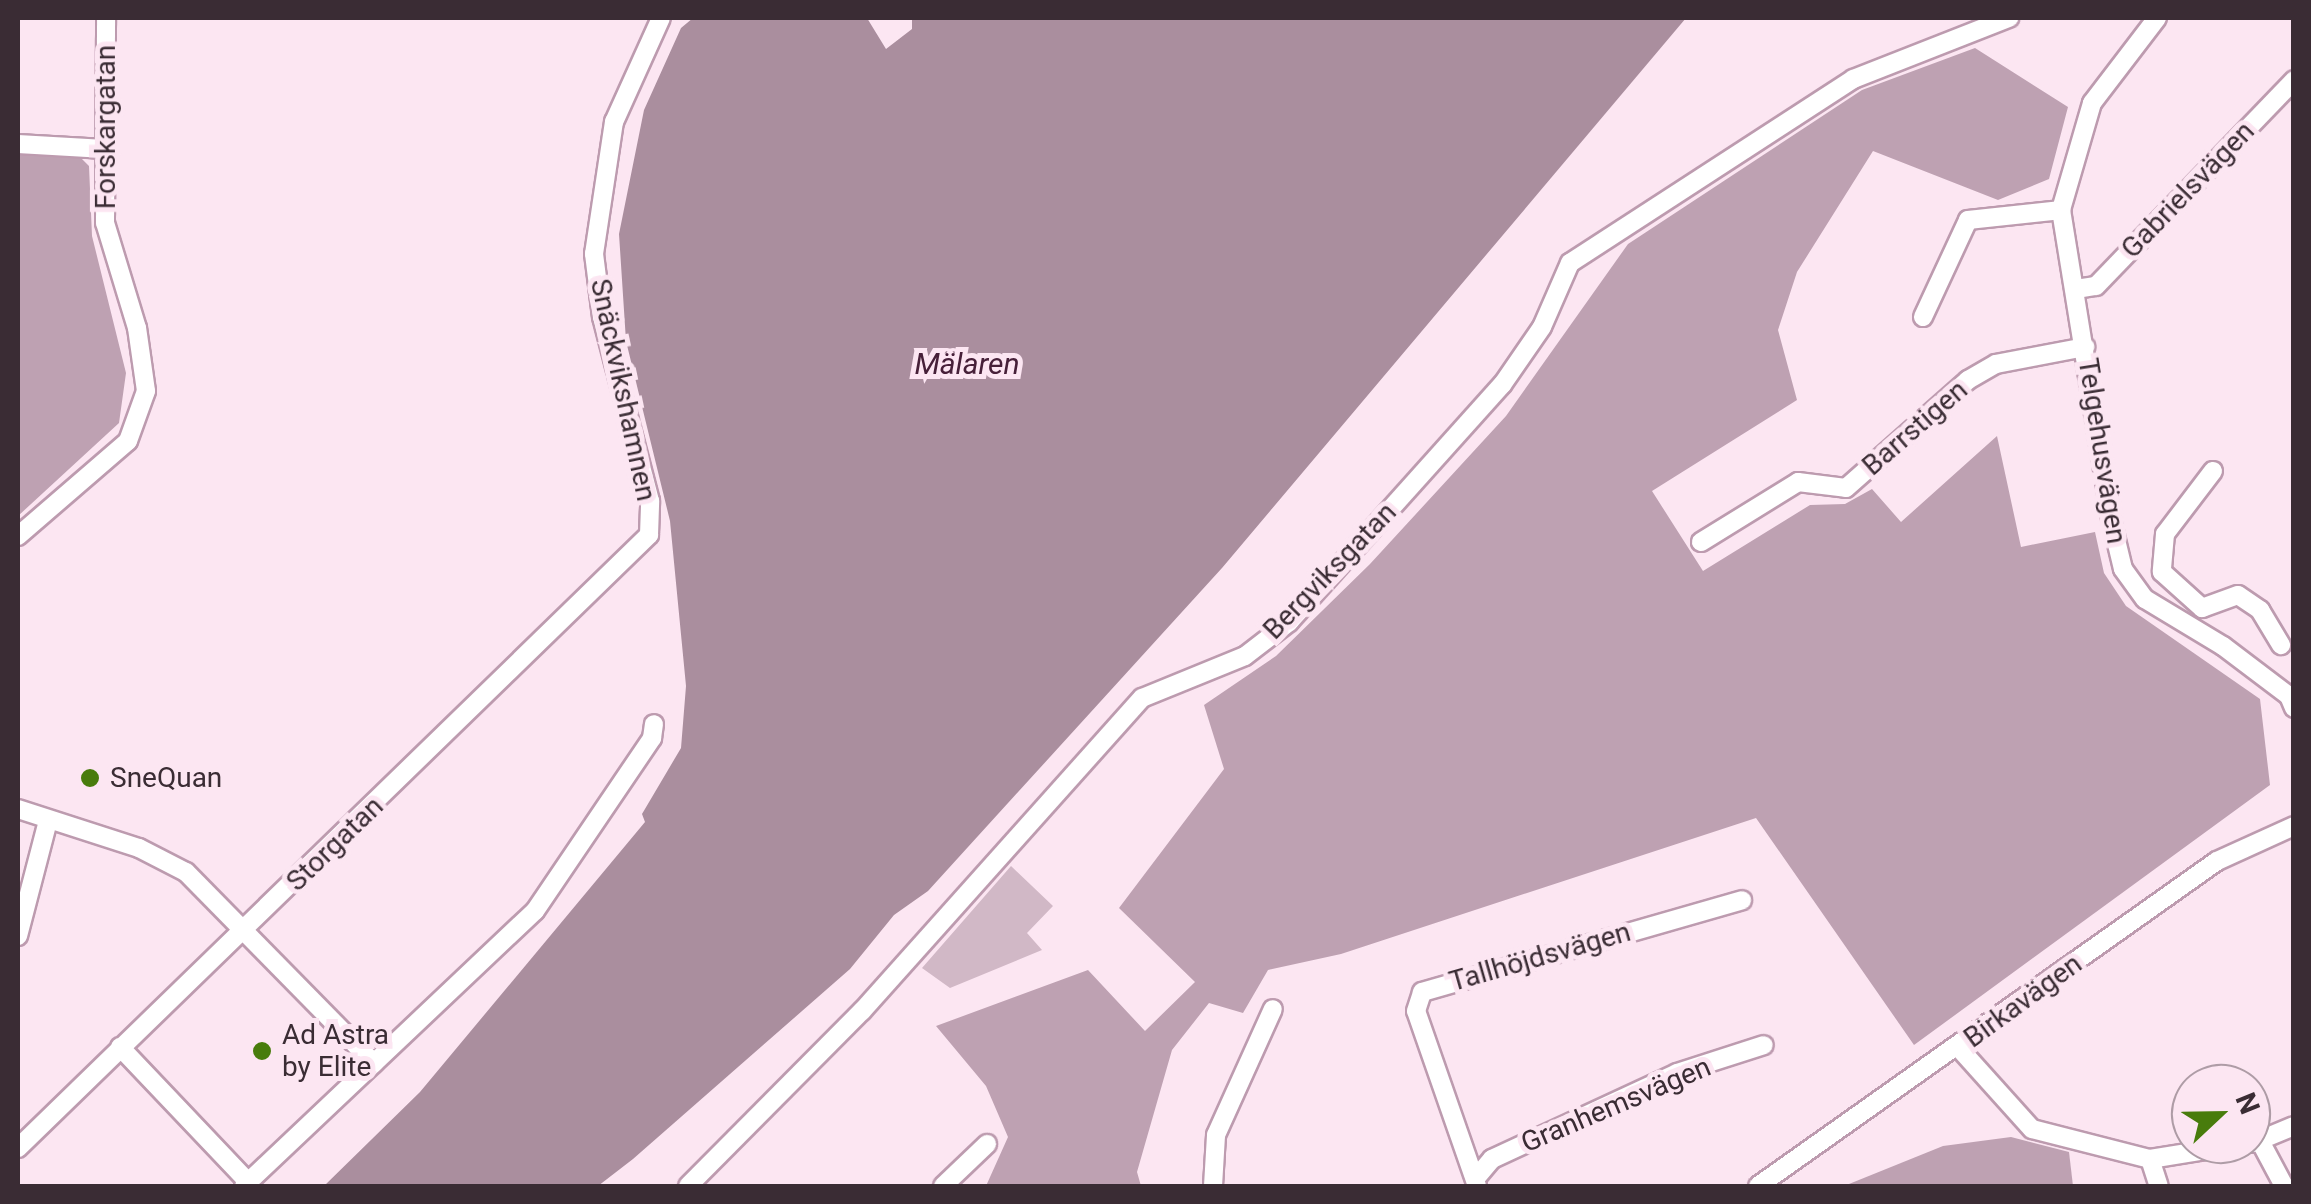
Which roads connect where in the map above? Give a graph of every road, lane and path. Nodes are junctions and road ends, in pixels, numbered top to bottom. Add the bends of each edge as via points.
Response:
1 (106, 18) edge
2 (660, 18) edge
3 (2010, 18) edge
4 (2157, 18) edge
5 (2294, 80) edge
6 (18, 144) edge
7 (105, 149) junction
8 (2062, 210) junction
9 (2076, 288) junction
10 (1923, 317) dead end
11 (2085, 348) junction
12 (2213, 471) dead end
13 (650, 535) joint
14 (18, 536) edge
15 (1701, 542) dead end
16 (2281, 645) dead end
17 (2294, 708) edge
18 (654, 724) dead end
19 (18, 809) edge
20 (48, 820) junction
21 (2294, 826) edge
22 (1742, 900) dead end
23 (247, 928) junction
24 (18, 936) edge
25 (1273, 1010) dead end
26 (1764, 1045) dead end
27 (120, 1047) junction
28 (1958, 1048) junction
29 (374, 1063) junction
30 (987, 1144) dead end
31 (18, 1148) edge
32 (2171, 1156) edge
33 (2150, 1160) junction
34 (2268, 1164) edge
35 (1476, 1182) edge
36 (246, 1184) edge
37 (688, 1186) edge
38 (943, 1186) edge
39 (1213, 1186) edge
40 (1758, 1186) edge
41 (2160, 1186) edge
42 (2284, 1186) edge

1 - 7 street, Forskargatan
2 - 13 street, Snäckvikshamnen via 614,122 594,254 602,317 650,501
3 - 37 street, Bergviksgatan via 1853,79 1570,264 1542,327 1502,385 1289,622 1245,656 1133,707 862,1011
4 - 8 street via 2092,103
5 - 9 street, Gabrielsvägen via 2096,286
6 - 7 street
7 - 14 street, Forskargatan via 105,223 137,328 146,390 128,441
8 - 9 street, Telgehusvägen
8 - 10 street via 1968,220
9 - 11 street, Telgehusvägen
11 - 15 street, Barrstigen via 1996,364 1968,380 1846,488 1798,482
11 - 17 street, Telgehusvägen via 2123,569 2145,599 2223,646 2289,696
12 - 16 street via 2166,534 2162,572 2202,608 2238,595 2260,610
13 - 23 street, Storgatan
18 - 29 street via 652,738 535,911
19 - 20 street
20 - 23 street via 139,848 186,872
20 - 24 street
21 - 28 street, Birkavägen via 2217,860
22 - 35 street, Tallhöjdsvägen via 1422,992 1416,1012
23 - 27 street, Storgatan
23 - 29 street
25 - 39 street via 1216,1135
26 - 35 street, Granhemsvägen via 1677,1073 1492,1159
27 - 31 street, Storgatan
27 - 36 street
28 - 33 street via 2032,1129
28 - 40 street, Birkavägen
29 - 36 street
30 - 38 street
32 - 33 street
33 - 41 street
34 - 42 street

